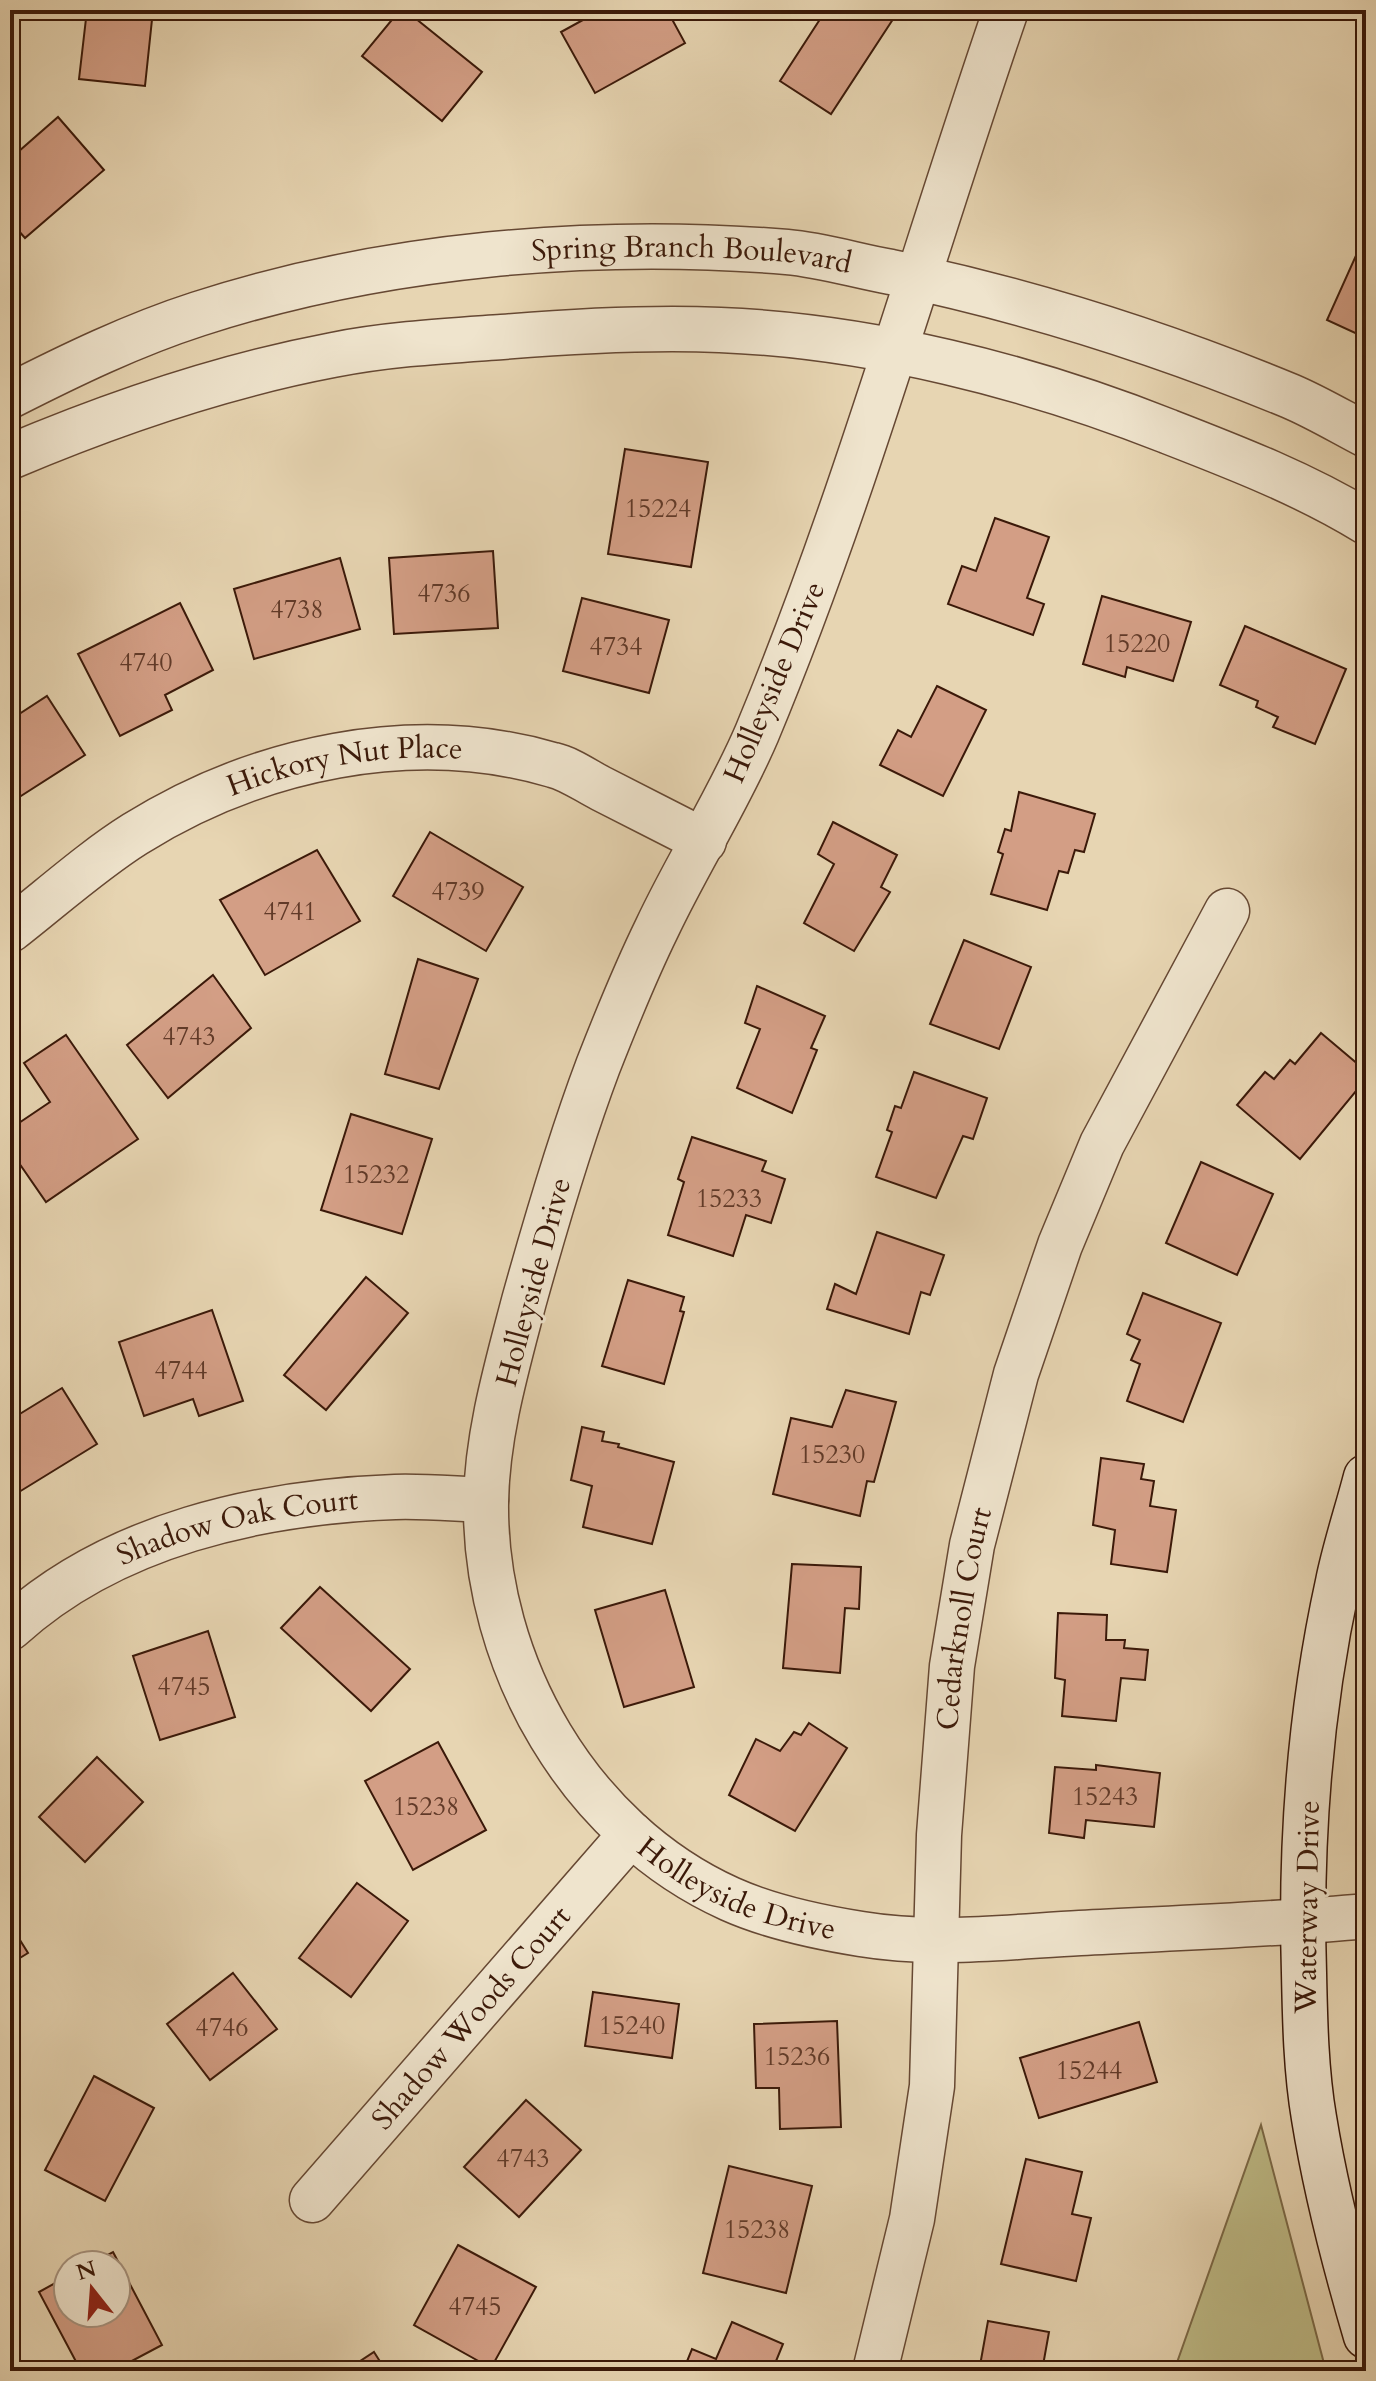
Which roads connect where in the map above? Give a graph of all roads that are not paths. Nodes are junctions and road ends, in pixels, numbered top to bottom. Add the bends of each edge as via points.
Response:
1 (1006, 10) edge
2 (917, 278) junction
3 (893, 351) junction
4 (10, 396) edge
5 (1366, 435) edge
6 (10, 457) edge
7 (1366, 522) edge
8 (704, 841) junction
9 (1227, 911) dead end
10 (10, 930) edge
11 (1366, 1477) edge
12 (486, 1500) junction
13 (10, 1628) edge
14 (631, 1834) junction
15 (1366, 1916) edge
16 (1303, 1922) junction
17 (936, 1941) junction
18 (312, 2200) dead end
19 (1366, 2336) edge
20 (875, 2371) edge

1 - 2 street, Holleyside Drive
2 - 3 street, Holleyside Drive
2 - 4 street, Spring Branch Boulevard via 790,252 660,247 530,251 402,266 303,284 198,314 96,352
2 - 5 street, Spring Branch Boulevard via 1131,338 1293,397
3 - 6 street via 724,330 608,329 381,346 201,387
3 - 7 street via 1113,410 1250,463
3 - 8 street, Holleyside Drive via 809,605 753,742
8 - 10 street, Hickory Nut Place via 555,765 483,751 410,748 336,755 265,772 196,799 132,836
8 - 12 street, Holleyside Drive via 633,982 547,1217 492,1437
9 - 17 street, Cedarknoll Court via 1102,1144 1016,1374 972,1545 952,1666
11 - 16 street, Waterway Drive via 1338,1581 1320,1681 1306,1817
12 - 13 street, Shadow Oak Court via 382,1498 219,1520 154,1541 86,1573
12 - 14 street, Holleyside Drive via 498,1607 518,1670 546,1730 592,1795
14 - 17 street, Holleyside Drive via 683,1873 730,1899 788,1919 866,1935
14 - 18 street, Shadow Woods Court
15 - 16 street, Holleyside Drive
16 - 17 street, Holleyside Drive
16 - 19 street, Waterway Drive via 1314,2117
17 - 20 street, Cedarknoll Court via 932,2086 912,2219

